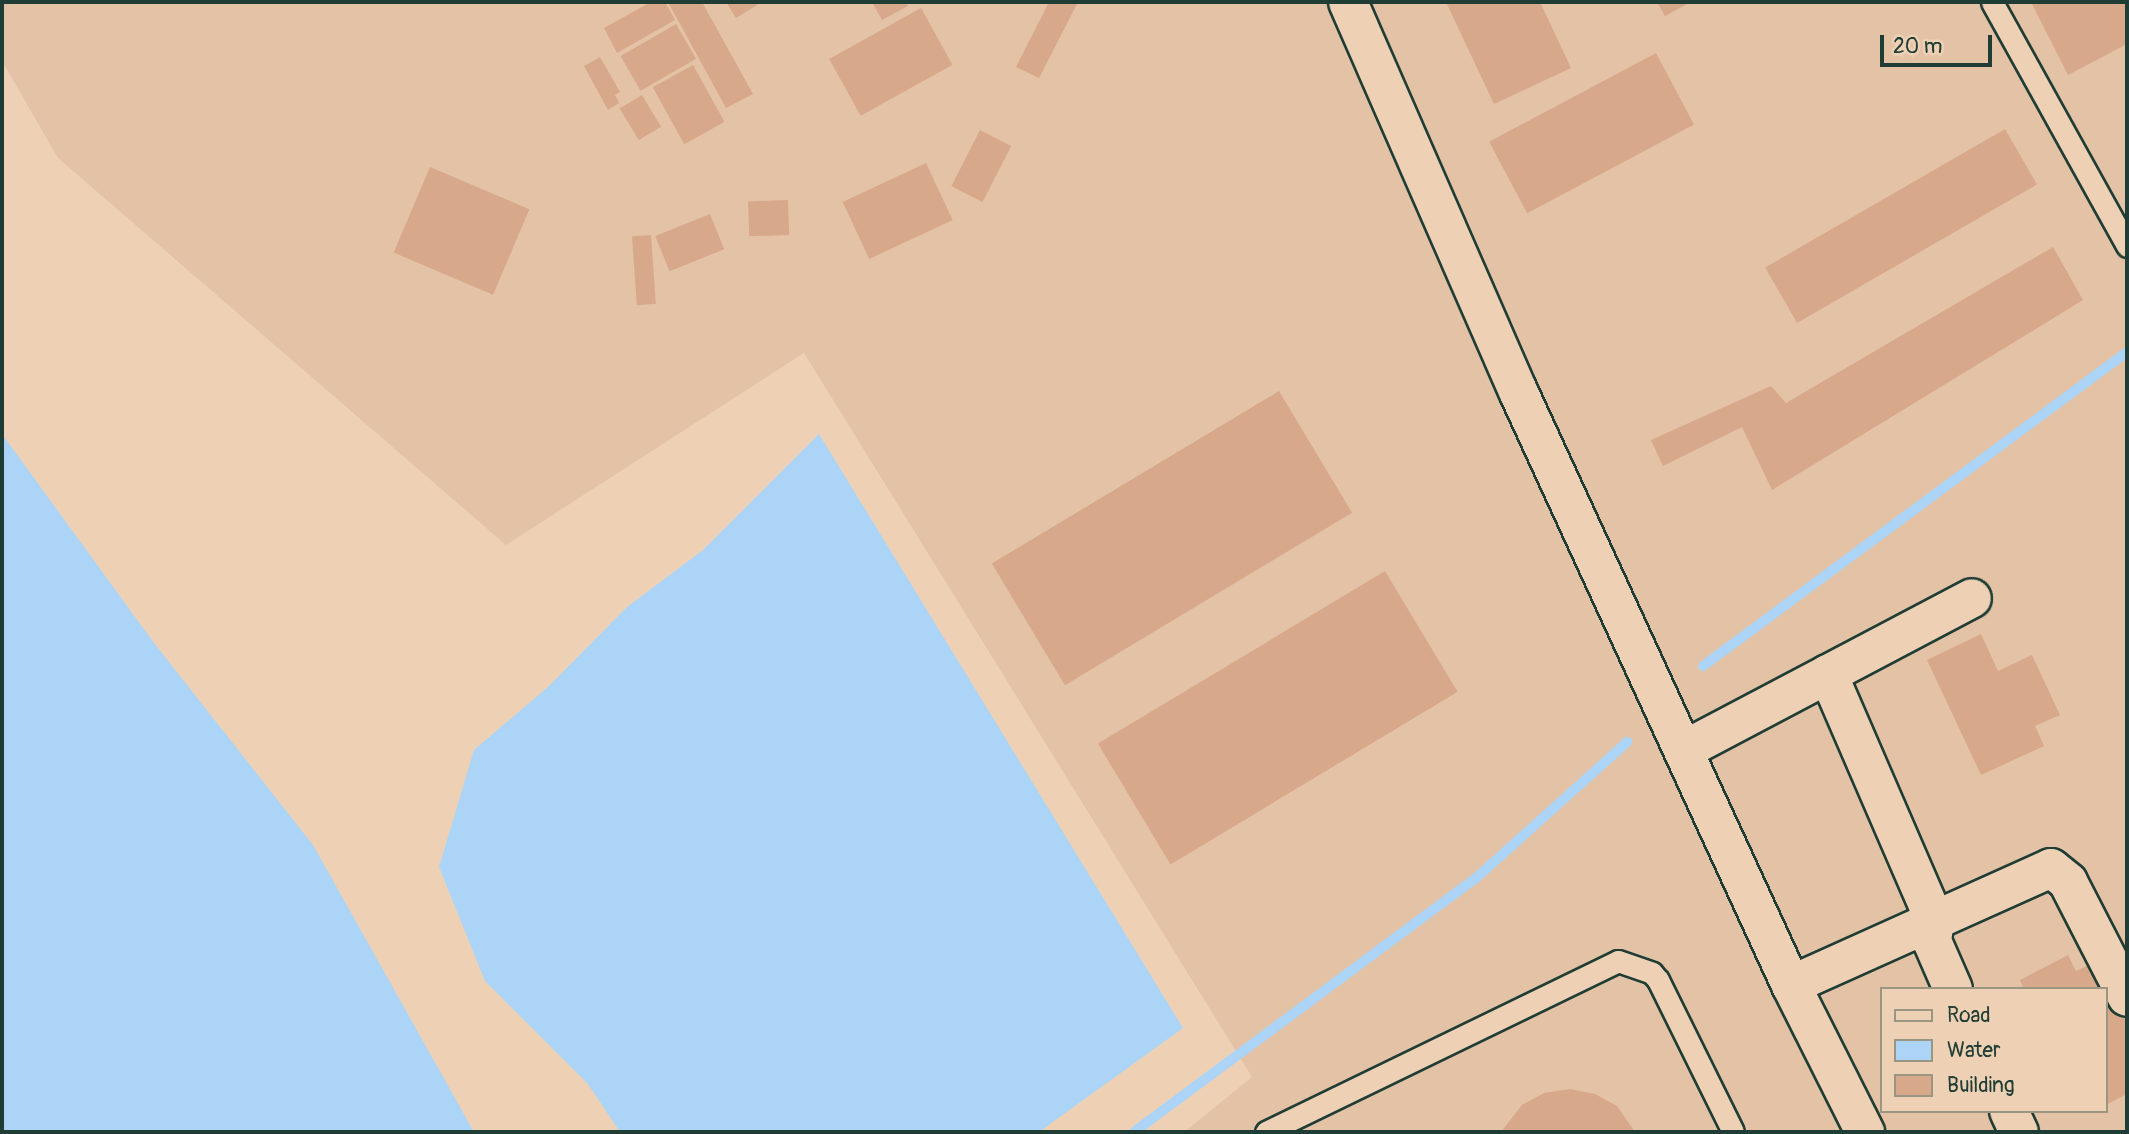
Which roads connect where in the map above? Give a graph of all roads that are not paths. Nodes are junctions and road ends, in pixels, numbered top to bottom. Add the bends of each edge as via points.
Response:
1 (1348, 2) edge
2 (1992, 2) edge
3 (2127, 246) edge
4 (1972, 598) dead end
5 (1828, 674) junction
6 (1686, 749) junction
7 (1935, 921) junction
8 (1791, 985) junction
9 (1952, 987) edge
10 (2127, 996) edge
11 (2010, 1113) edge
12 (1266, 1132) edge
13 (1732, 1132) edge
14 (1865, 1132) edge
15 (2019, 1132) edge

1 - 6 street via 1518,391
2 - 3 lane
4 - 5 street
5 - 6 street
5 - 7 street
6 - 8 street
7 - 8 street
7 - 9 street via 1932,941
7 - 10 street via 2051,868 2068,882
8 - 14 street
11 - 15 street
12 - 13 lane via 1618,961 1658,979

